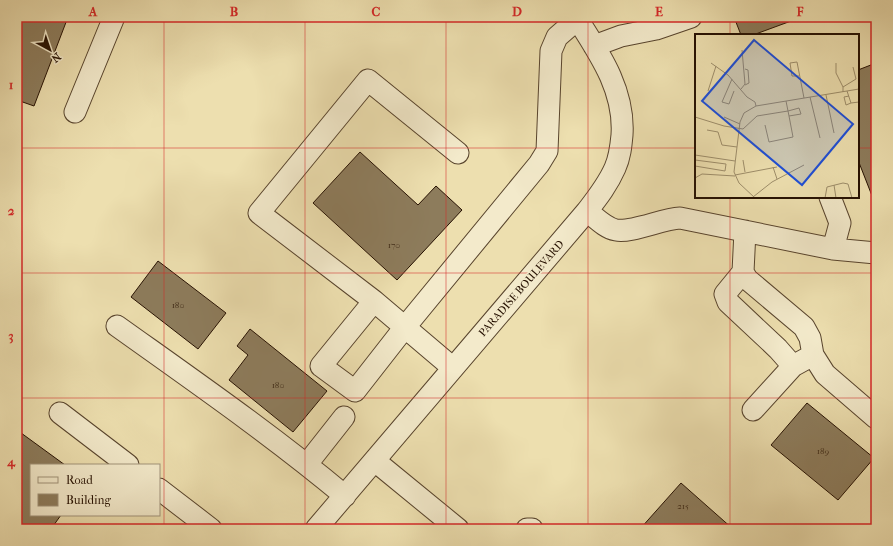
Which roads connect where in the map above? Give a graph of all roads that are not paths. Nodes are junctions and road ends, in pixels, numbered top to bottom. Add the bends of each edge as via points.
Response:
1 (114, 17) edge
2 (691, 17) edge
3 (578, 18) edge
4 (594, 46) junction
5 (75, 112) dead end
6 (458, 153) dead end
7 (830, 198) edge
8 (587, 211) junction
9 (745, 231) junction
10 (833, 249) junction
11 (876, 253) edge
12 (743, 272) junction
13 (374, 301) junction
14 (117, 326) dead end
15 (405, 327) junction
16 (813, 354) junction
17 (793, 366) junction
18 (453, 368) junction
19 (753, 410) dead end
20 (60, 413) dead end
21 (344, 417) dead end
22 (876, 418) edge
23 (374, 461) junction
24 (127, 464) edge
25 (307, 464) junction
26 (160, 490) edge
27 (345, 496) junction
28 (212, 529) edge
29 (316, 529) edge
30 (458, 529) edge
31 (527, 529) edge
32 (532, 529) edge

1 - 5 street
2 - 4 street
3 - 4 street, PARADISE BOULEVARD
3 - 15 street via 556,37 551,51 547,151
4 - 8 street, PARADISE BOULEVARD via 613,79 623,121 622,146 605,188
6 - 13 street via 368,80 259,213
7 - 10 street via 840,223
8 - 9 street via 616,230 680,218
8 - 18 street, PARADISE BOULEVARD
9 - 10 street
9 - 12 street
10 - 11 street
12 - 16 street via 804,327 810,338
12 - 17 street via 725,294 728,302
13 - 15 street
13 - 15 street via 321,366 355,391
14 - 25 street
15 - 18 street
16 - 17 street
16 - 22 street via 825,374
17 - 19 street
18 - 23 street, PARADISE BOULEVARD
20 - 24 street
21 - 25 street
23 - 27 street, PARADISE BOULEVARD
23 - 30 street
25 - 27 street
26 - 28 street
27 - 29 street, PARADISE BOULEVARD
31 - 32 street

